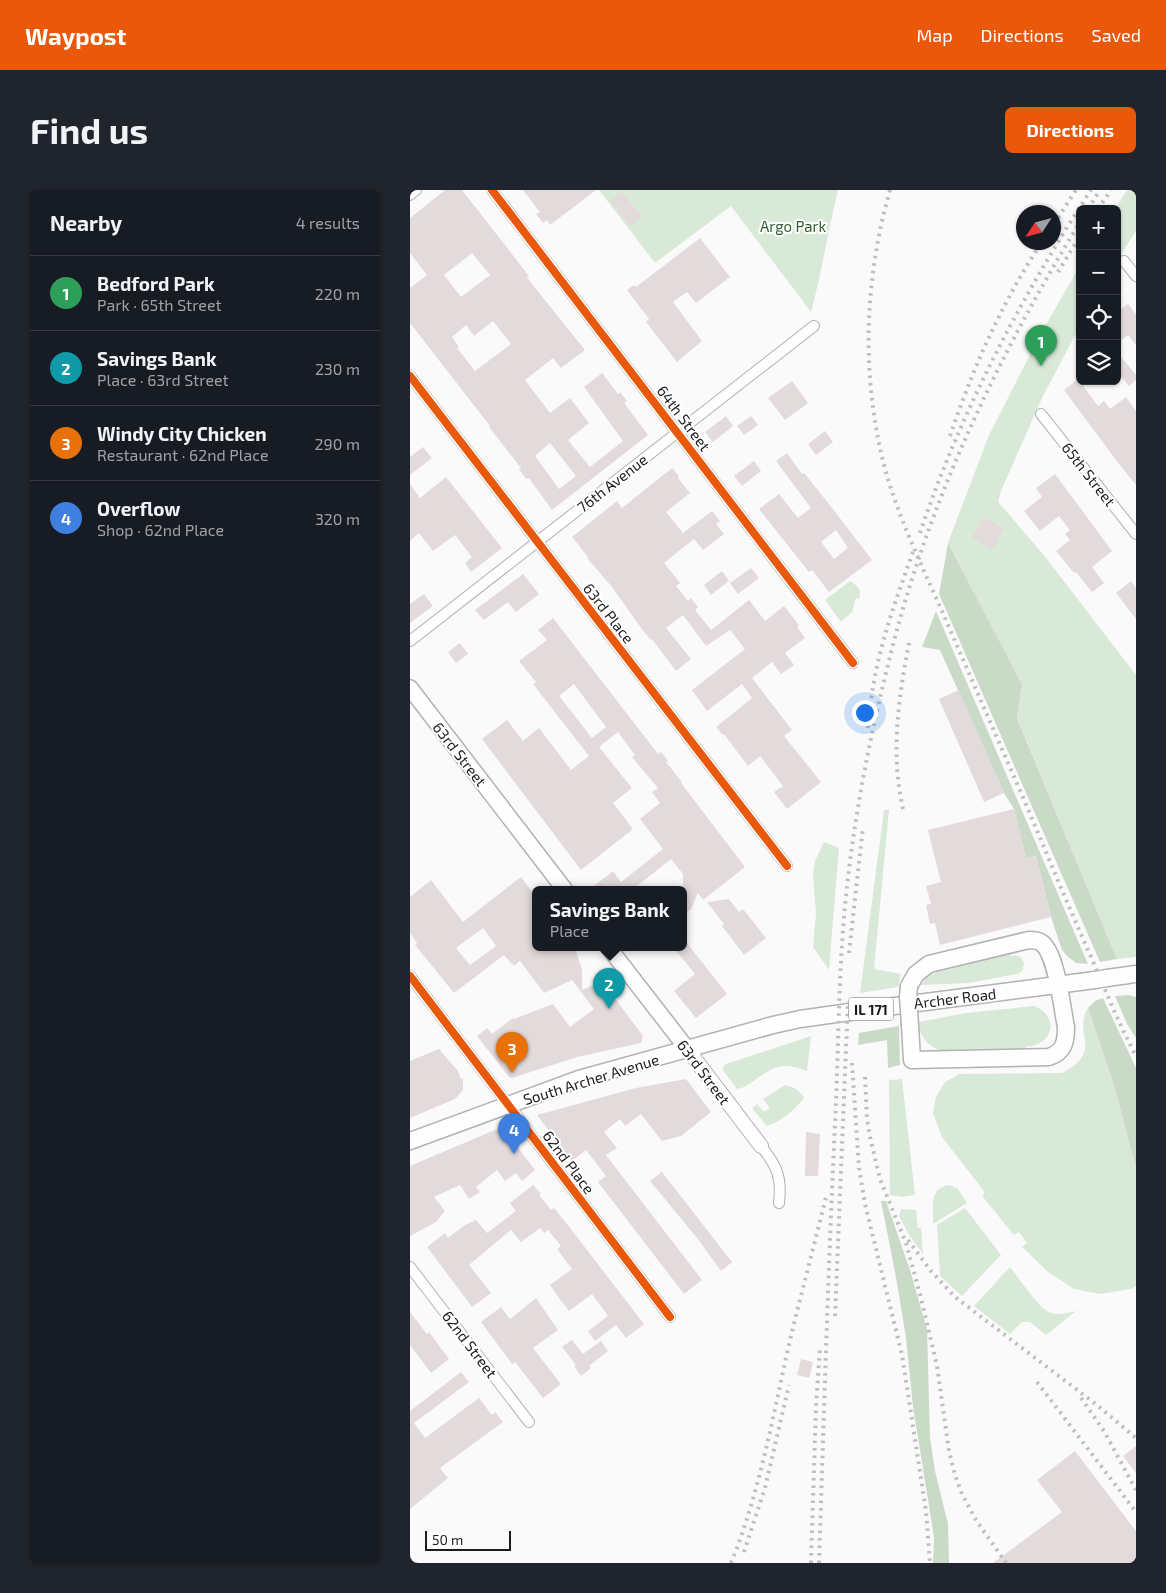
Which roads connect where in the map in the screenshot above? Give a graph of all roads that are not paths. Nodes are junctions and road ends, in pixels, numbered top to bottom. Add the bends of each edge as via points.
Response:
1 (416, 190) edge
2 (492, 190) edge
3 (410, 195) edge
4 (1124, 261) dead end
5 (1136, 276) edge
6 (814, 326) dead end
7 (410, 376) edge
8 (1042, 414) dead end
9 (677, 432) junction
10 (1136, 534) edge
11 (537, 542) junction
12 (410, 641) edge
13 (854, 663) dead end
14 (410, 688) edge
15 (787, 866) dead end
16 (562, 886) edge
17 (611, 951) edge
18 (1136, 974) edge
19 (410, 976) edge
20 (1058, 984) junction
21 (688, 1050) junction
22 (509, 1105) junction
23 (410, 1141) edge
24 (761, 1146) joint
25 (779, 1203) dead end
26 (410, 1266) edge
27 (670, 1317) dead end
28 (529, 1422) dead end

1 - 3 street
2 - 9 street, 64th Street
4 - 5 street
6 - 9 street, 76th Avenue
7 - 11 street, 63rd Place
8 - 10 street, 65th Street
9 - 11 street, 76th Avenue
9 - 13 street, 64th Street
11 - 12 street, 76th Avenue
11 - 15 street, 63rd Place
14 - 16 main road, 63rd Street
17 - 21 main road, 63rd Street
18 - 20 main road, Archer Road / IL 171
19 - 22 street, 62nd Place
20 - 20 main road, bridge via 1066,1038 1061,1050 1049,1057 912,1060 909,986 916,974 928,964 1036,940 1048,951
20 - 21 main road, Archer Road / IL 171 via 800,1019
21 - 22 main road, South Archer Avenue / IL 171 via 588,1077
21 - 24 street, 63rd Street
22 - 23 main road, South Archer Avenue / IL 171
22 - 27 street, 62nd Place
24 - 25 street, 63rd Street via 774,1163 779,1178
26 - 28 street, 62nd Street

